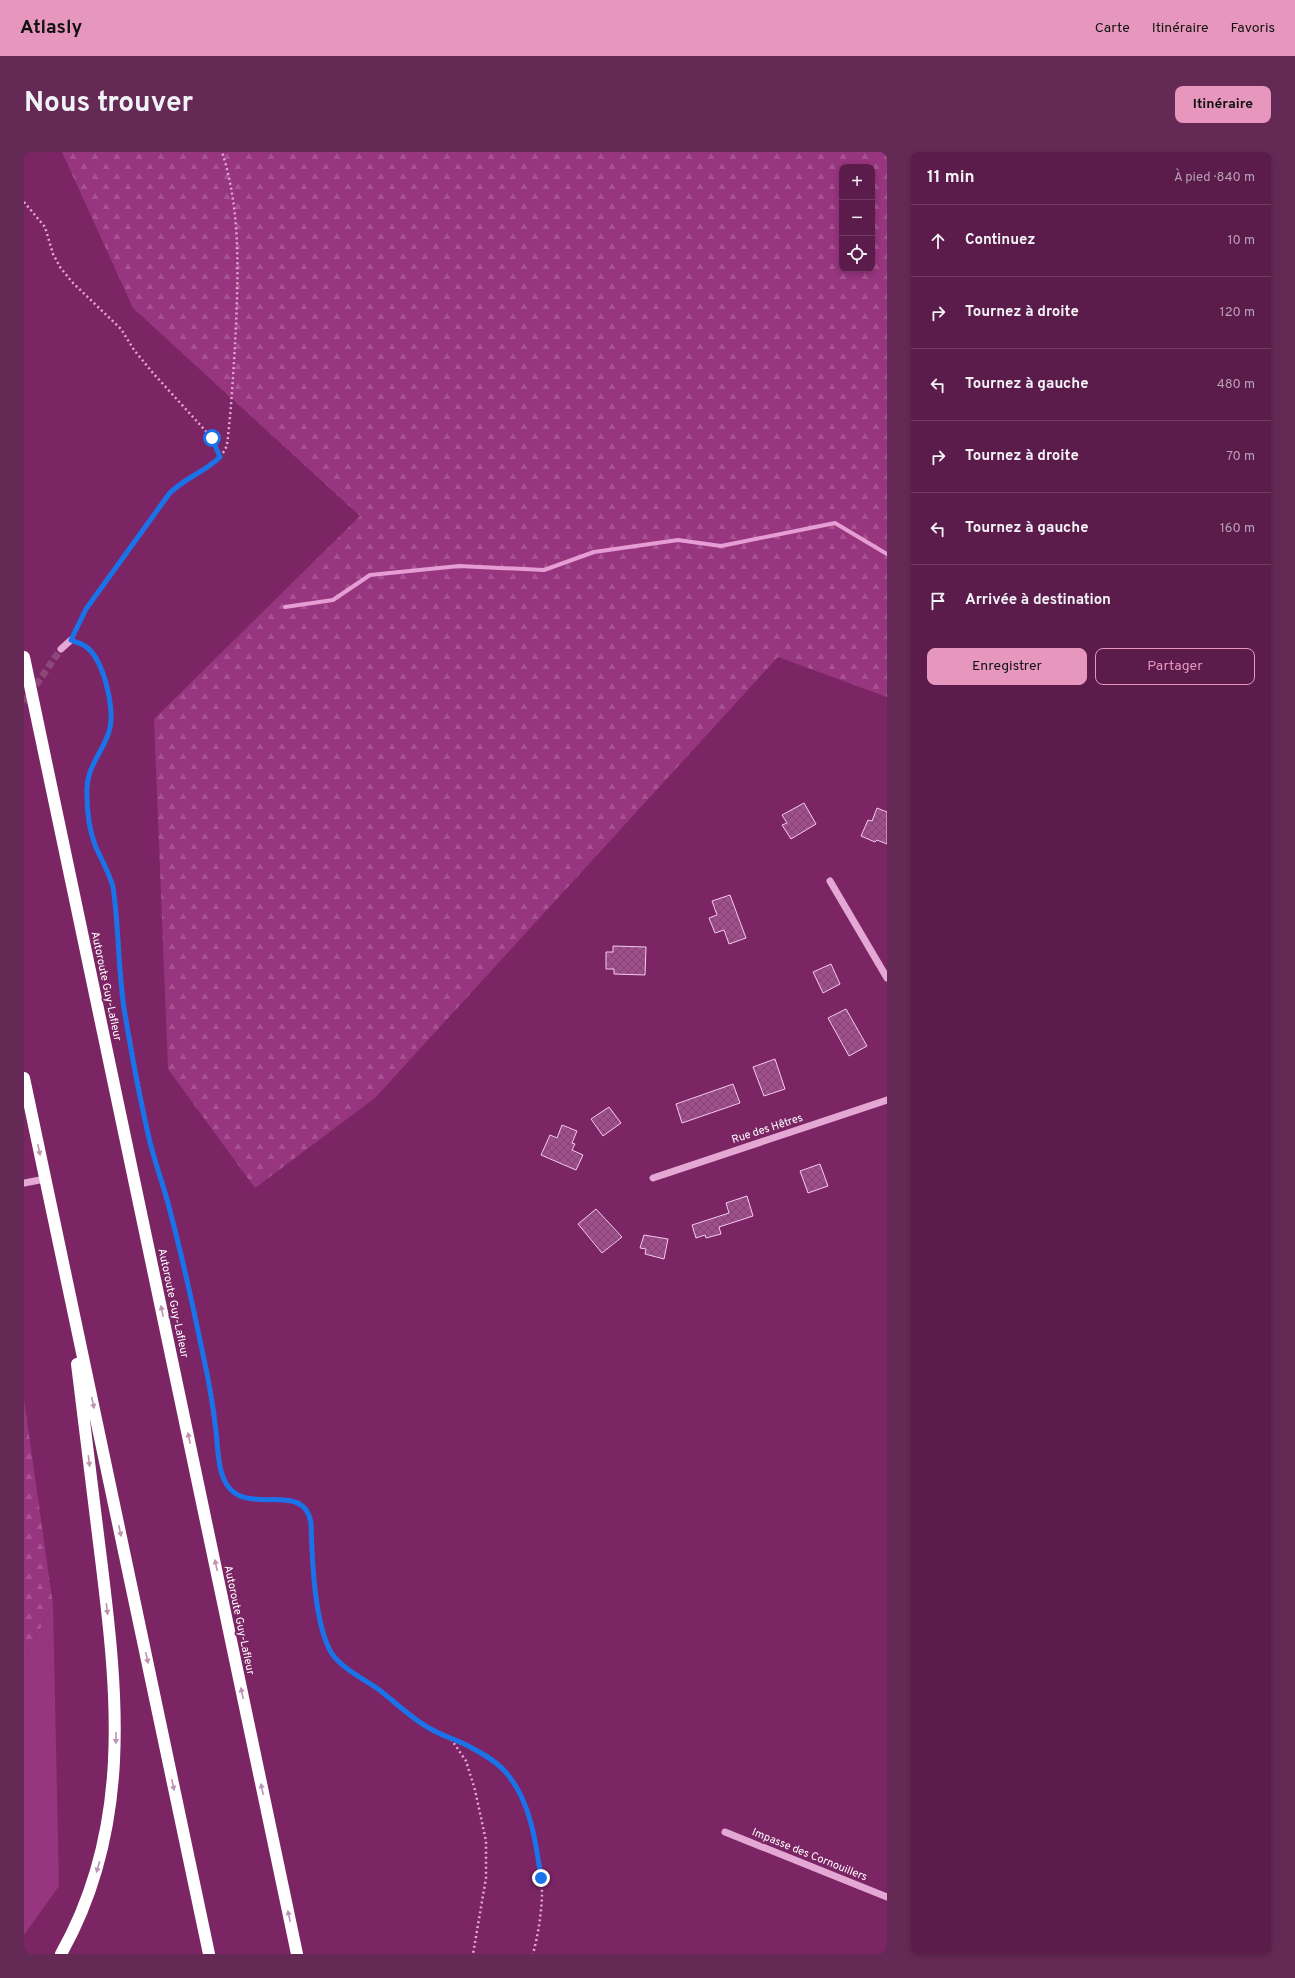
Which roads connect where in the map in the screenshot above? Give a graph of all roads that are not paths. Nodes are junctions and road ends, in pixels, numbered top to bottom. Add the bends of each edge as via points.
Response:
1 (71, 640) road end
2 (61, 648) tunnel mouth
3 (24, 657) edge
4 (830, 881) dead end
5 (887, 978) edge
6 (24, 1078) edge
7 (887, 1100) edge
8 (653, 1178) dead end
9 (45, 1179) junction
10 (24, 1183) edge
11 (68, 1283) junction
12 (725, 1832) dead end
13 (887, 1897) edge
14 (61, 1954) edge
15 (209, 1954) edge
16 (297, 1954) edge

1 - 2 street
16 -> 3 highway, Autoroute Guy-Lafleur
4 - 5 street
6 -> 9 highway
7 - 8 street, Rue des Hêtres
9 - 10 street
9 - 11 highway
11 -> 14 highway via 108,1614 116,1725 113,1789 103,1848 86,1902
11 -> 15 highway
12 - 13 street, Impasse des Cornouillers

